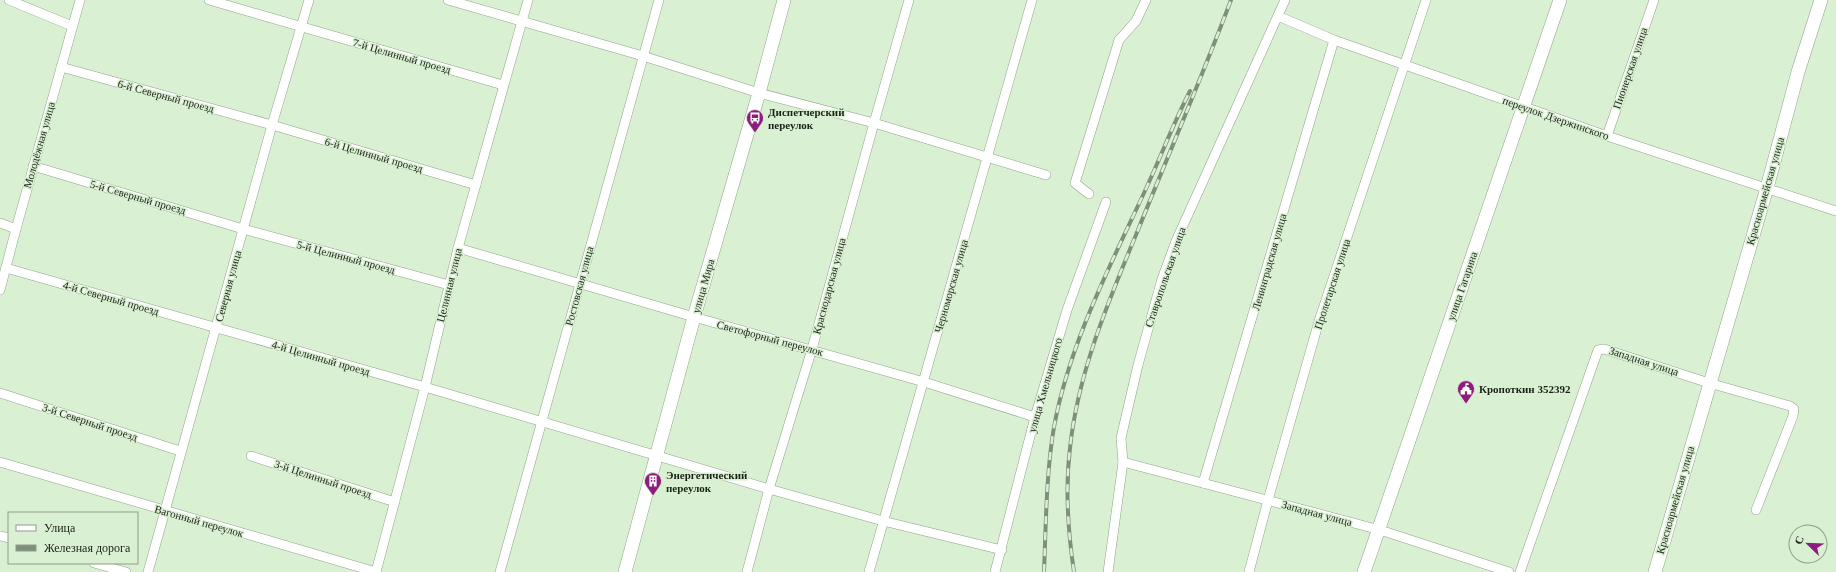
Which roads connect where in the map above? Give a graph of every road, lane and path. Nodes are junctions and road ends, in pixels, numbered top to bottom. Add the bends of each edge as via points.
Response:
1 (9, 0) edge
2 (80, 0) edge
3 (209, 0) edge
4 (309, 0) edge
5 (448, 0) edge
6 (528, 0) edge
7 (659, 0) edge
8 (784, 0) edge
9 (909, 0) edge
10 (1032, 0) edge
11 (1146, 0) edge
12 (1285, 0) edge
13 (1426, 0) edge
14 (1560, 0) edge
15 (1654, 0) edge
16 (1821, 0) edge
17 (1278, 16) junction
18 (522, 21) junction
19 (72, 26) junction
20 (301, 27) junction
21 (1334, 40) junction
22 (643, 56) junction
23 (1406, 65) junction
24 (61, 67) junction
25 (503, 85) junction
26 (759, 93) junction
27 (1523, 106) junction
28 (874, 123) junction
29 (272, 125) junction
30 (1607, 136) junction
31 (988, 156) junction
32 (33, 166) junction
33 (1046, 175) dead end
34 (476, 185) junction
35 (1767, 188) junction
36 (1089, 194) dead end
37 (1106, 202) dead end
38 (1836, 211) edge
39 (0, 223) edge
40 (243, 228) junction
41 (16, 229) junction
42 (458, 248) junction
43 (6, 268) junction
44 (580, 283) junction
45 (448, 285) junction
46 (0, 290) edge
47 (694, 317) junction
48 (216, 328) junction
49 (812, 349) junction
50 (924, 382) junction
51 (1709, 383) junction
52 (425, 387) junction
53 (0, 393) edge
54 (1035, 417) junction
55 (543, 422) junction
56 (180, 451) junction
57 (656, 455) junction
58 (251, 456) dead end
59 (0, 462) edge
60 (1123, 462) junction
61 (1203, 483) junction
62 (769, 489) junction
63 (1268, 500) junction
64 (395, 502) junction
65 (1756, 510) dead end
66 (164, 511) junction
67 (883, 521) junction
68 (1380, 530) junction
69 (1002, 550) junction
70 (98, 564) edge
71 (126, 572) edge
72 (148, 572) edge
73 (376, 572) edge
74 (500, 572) edge
75 (625, 572) edge
76 (747, 572) edge
77 (869, 572) edge
78 (995, 572) edge
79 (1108, 572) edge
80 (1249, 572) edge
81 (1364, 572) edge
82 (1509, 572) edge
83 (1520, 572) edge
84 (1655, 572) edge

1 - 19 street
2 - 19 street, Молодёжная улица
3 - 20 street, 7-й Целинный проезд
4 - 20 street, Северная улица
5 - 18 street
6 - 18 street, Целинная улица
7 - 22 street, Ростовская улица
8 - 26 street, улица Мира
9 - 28 street, Краснодарская улица
10 - 31 street, Черноморская улица
11 - 36 street via 1136,21 1119,40 1074,183
12 - 17 street, Ставропольская улица
13 - 23 street, Пролетарская улица
14 - 27 street, улица Гагарина
15 - 30 street, Пионерская улица
16 - 35 street, Красноармейская улица via 1798,72
17 - 21 street, переулок Дзержинского
17 - 60 street, Ставропольская улица via 1172,251 1138,364 1121,438
18 - 22 street
18 - 25 street, Целинная улица
19 - 24 street, Молодёжная улица
20 - 25 street, 7-й Целинный проезд
20 - 29 street, Северная улица
21 - 23 street, переулок Дзержинского
21 - 61 street, Ленинградская улица
22 - 26 street
22 - 44 street, Ростовская улица
23 - 27 street, переулок Дзержинского
23 - 63 street, Пролетарская улица via 1319,321
24 - 29 street, 6-й Северный проезд
24 - 32 street, Молодёжная улица
25 - 34 street, Целинная улица
26 - 28 street
26 - 47 street, улица Мира
27 - 30 street, переулок Дзержинского
27 - 68 street, улица Гагарина
28 - 31 street
28 - 49 street, Краснодарская улица
29 - 34 street, 6-й Целинный проезд
29 - 40 street, Северная улица
30 - 35 street, переулок Дзержинского
31 - 33 street
31 - 50 street, Черноморская улица
32 - 40 street, 5-й Северный проезд
32 - 41 street, Молодёжная улица
34 - 42 street, Целинная улица
35 - 38 street, переулок Дзержинского
35 - 51 street, Красноармейская улица
37 - 54 street, улица Хмельницкого via 1066,310
39 - 41 street
40 - 45 street, 5-й Целинный проезд
40 - 48 street, Северная улица
41 - 43 street, Молодёжная улица
42 - 44 street, Светофорный переулок
42 - 45 street, Целинная улица
43 - 46 street, Молодёжная улица
43 - 48 street, 4-й Северный проезд
44 - 47 street, Светофорный переулок
44 - 55 street, Ростовская улица
45 - 52 street, Целинная улица
47 - 49 street, Светофорный переулок
47 - 57 street, улица Мира
48 - 52 street, 4-й Целинный проезд
48 - 56 street, Северная улица
49 - 50 street, Светофорный переулок
49 - 62 street, Краснодарская улица
50 - 54 street, Светофорный переулок
50 - 67 street, Черноморская улица
51 - 65 street via 1794,409
51 - 83 street, Западная улица via 1604,348 1598,350
51 - 84 street, Красноармейская улица
52 - 55 street
52 - 64 street, Целинная улица
53 - 56 street, 3-й Северный проезд
54 - 69 street, улица Хмельницкого
55 - 57 street
55 - 74 street, Ростовская улица
56 - 66 street, Северная улица
57 - 62 street
57 - 75 street, улица Мира
58 - 64 street, 3-й Целинный проезд
59 - 66 street, Вагонный переулок
60 - 61 street, Западная улица
60 - 79 street, Ставропольская улица
61 - 63 street, Западная улица
62 - 67 street
62 - 76 street, Краснодарская улица
63 - 68 street, Западная улица
63 - 80 street, Пролетарская улица
64 - 73 street, Целинная улица
66 - 72 street, Северная улица
66 - 73 street, Вагонный переулок
67 - 69 street
67 - 77 street, Черноморская улица
68 - 81 street, улица Гагарина
68 - 82 street, Западная улица
69 - 78 street, улица Хмельницкого
70 - 71 street

